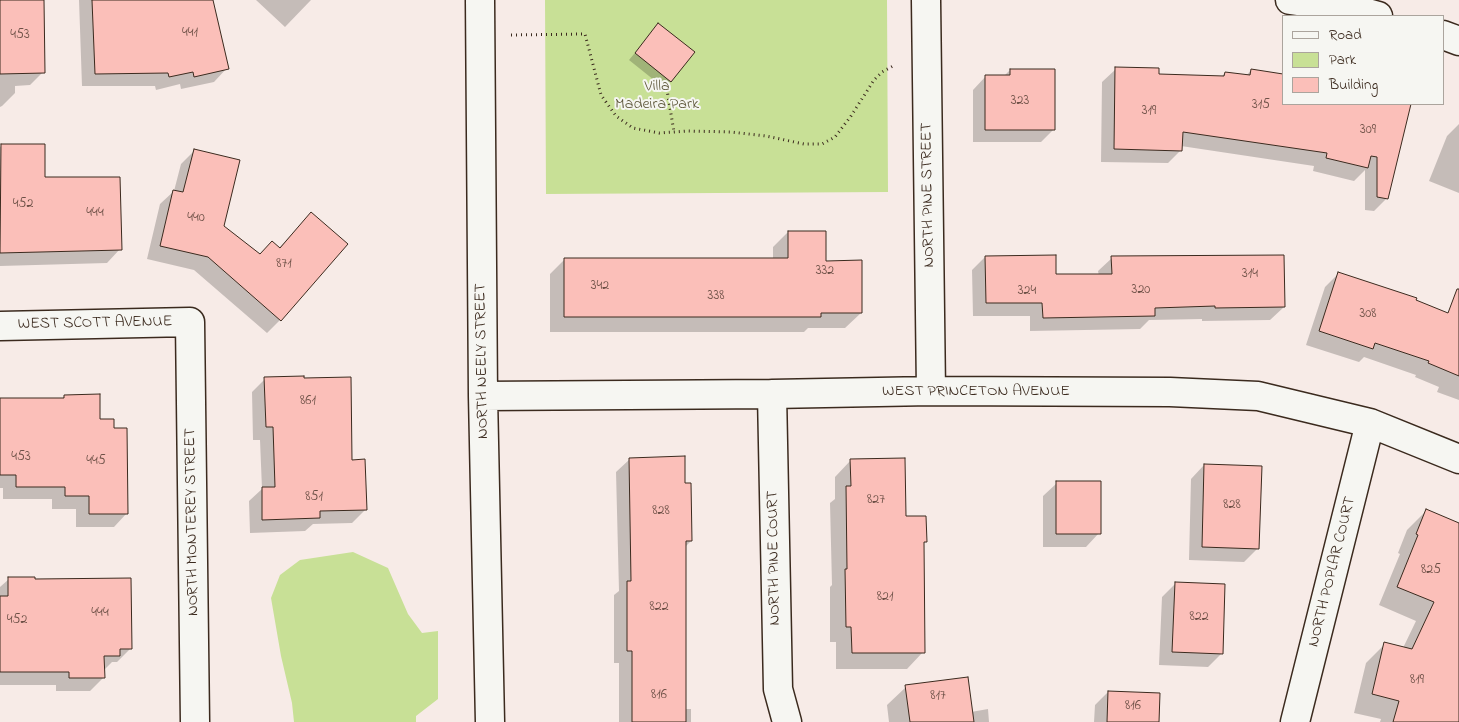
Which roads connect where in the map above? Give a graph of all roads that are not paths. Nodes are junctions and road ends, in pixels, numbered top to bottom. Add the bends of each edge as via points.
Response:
1 (480, 0) edge
2 (926, 0) edge
3 (1290, 0) edge
4 (1374, 15) edge
5 (1444, 35) edge
6 (1459, 40) edge
7 (190, 322) joint
8 (0, 326) edge
9 (931, 391) junction
10 (772, 394) junction
11 (483, 396) junction
12 (1370, 423) junction
13 (1459, 459) edge
14 (195, 722) edge
15 (490, 722) edge
16 (787, 722) edge
17 (1295, 722) edge

1 - 11 street, NORTH NEELY STREET
2 - 9 street, NORTH PINE STREET
3 - 4 street
5 - 6 street
7 - 8 street, WEST SCOTT AVENUE
7 - 14 street, NORTH MONTEREY STREET
9 - 10 street, WEST PRINCETON AVENUE
9 - 12 street, WEST PRINCETON AVENUE via 1170,392 1258,396
10 - 11 street, WEST PRINCETON AVENUE
10 - 16 street, NORTH PINE COURT via 778,689
11 - 15 street, NORTH NEELY STREET
12 - 13 street, WEST PRINCETON AVENUE
12 - 17 street, NORTH POPLAR COURT

